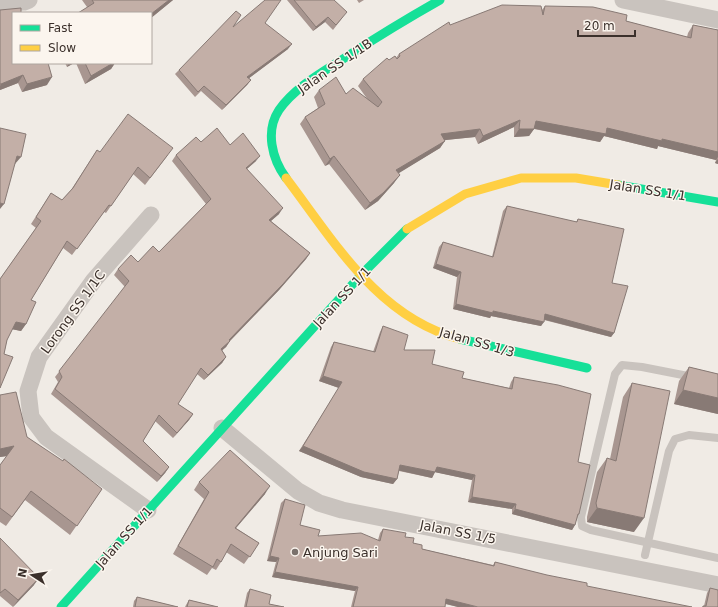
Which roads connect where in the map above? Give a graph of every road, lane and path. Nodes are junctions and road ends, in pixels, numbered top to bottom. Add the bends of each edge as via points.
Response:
1 (29, 0) edge
2 (440, 0) edge
3 (623, 0) edge
4 (0, 3) edge
5 (718, 20) edge
6 (718, 202) edge
7 (151, 215) dead end
8 (360, 276) junction
9 (587, 368) dead end
10 (702, 379) edge
11 (222, 428) junction
12 (718, 438) edge
13 (148, 510) junction
14 (645, 555) junction
15 (718, 558) edge
16 (718, 585) edge
17 (61, 607) edge

1 - 4 street
2 - 8 street, Jalan SS 1/1B via 409,17 298,90 279,110 271,129 272,150 281,171
3 - 5 street
6 - 8 street, Jalan SS 1/1 via 576,178 521,178 465,194 410,226
7 - 13 street, Lorong SS 1/1C via 94,280 44,351 28,392 31,417 46,437
8 - 9 street, Jalan SS 1/3 via 378,294 418,322 448,336
8 - 11 street, Jalan SS 1/1
10 - 14 lane via 630,365 622,365 615,374 581,517 582,526
11 - 13 street, Jalan SS 1/1
11 - 14 street, Jalan SS 1/5 via 298,491 319,503 350,511
12 - 14 lane via 689,434 675,439
13 - 17 street, Jalan SS 1/1
14 - 15 lane
14 - 16 street, Jalan SS 1/5

